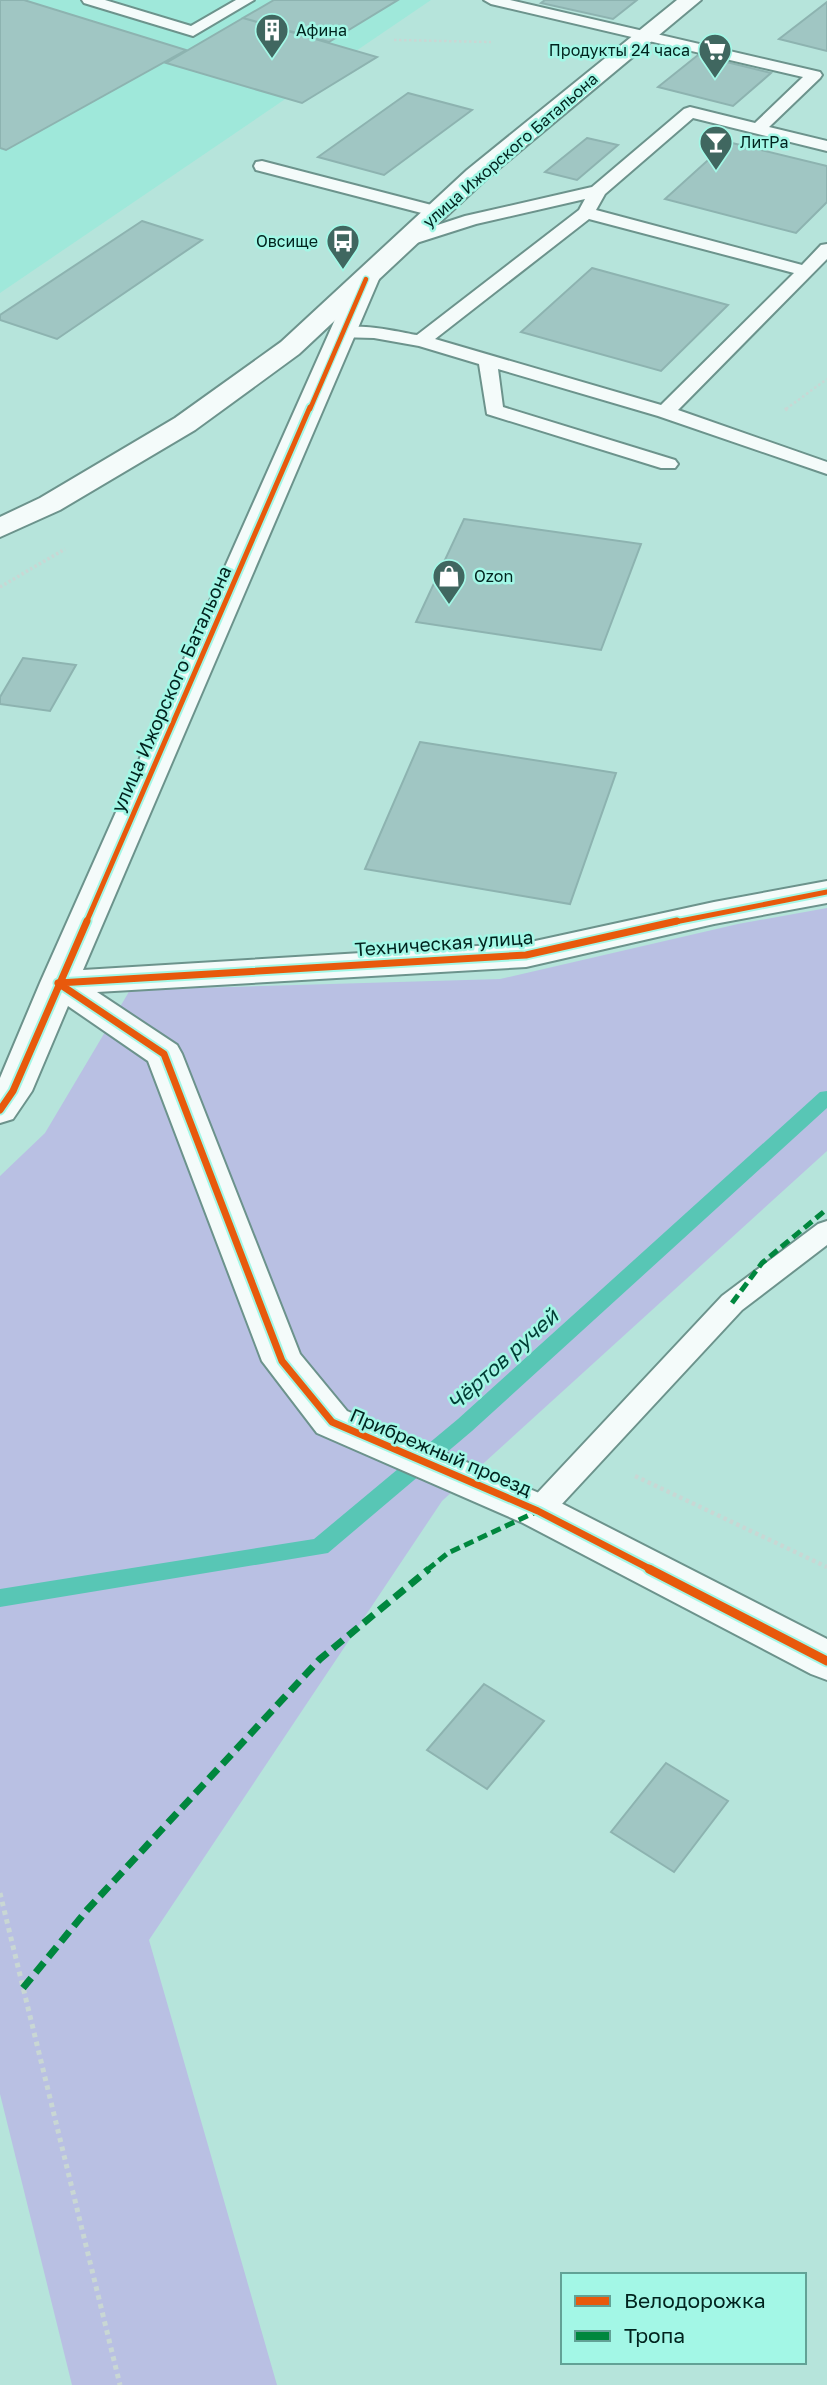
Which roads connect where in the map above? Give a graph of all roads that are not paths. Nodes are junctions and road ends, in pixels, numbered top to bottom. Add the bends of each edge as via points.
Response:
1 (89, 0) edge
2 (247, 0) edge
3 (491, 0) edge
4 (690, 0) edge
5 (646, 34) junction
6 (758, 129) junction
7 (827, 146) edge
8 (262, 166) dead end
9 (598, 191) junction
10 (437, 212) junction
11 (586, 213) junction
12 (407, 241) junction
13 (827, 249) edge
14 (806, 271) junction
15 (366, 279) junction
16 (343, 333) junction
17 (421, 341) junction
18 (488, 361) junction
19 (665, 412) junction
20 (827, 448) edge
21 (668, 464) dead end
22 (818, 465) edge
23 (0, 528) edge
24 (827, 892) edge
25 (58, 983) junction
26 (0, 1110) edge
27 (827, 1231) edge
28 (590, 1455) joint
29 (538, 1511) junction
30 (827, 1661) edge

1 - 2 lane via 193,31
3 - 5 lane
4 - 5 street, улица Ижорского Батальона
5 - 6 lane via 814,75
5 - 10 street, улица Ижорского Батальона
6 - 7 lane
6 - 9 lane via 690,112
8 - 10 lane
9 - 11 lane
9 - 12 lane via 471,220
10 - 12 street, улица Ижорского Батальона
11 - 14 lane
11 - 17 lane
12 - 15 street, улица Ижорского Батальона
13 - 14 lane
14 - 19 lane
15 - 16 street, улица Ижорского Батальона
15 - 23 street, улица Ижорского Батальона via 290,348 185,424 50,504
16 - 17 lane
16 - 25 street, улица Ижорского Батальона
17 - 18 lane
18 - 19 lane
18 - 21 lane via 494,410
19 - 22 lane
20 - 22 lane
24 - 25 street, Техническая улица via 526,955
25 - 26 street, улица Ижорского Батальона via 13,1091
25 - 29 street, Прибрежный проезд via 164,1054 282,1361 332,1422
27 - 28 lane via 732,1303
28 - 29 lane
29 - 30 street, Прибрежный проезд

